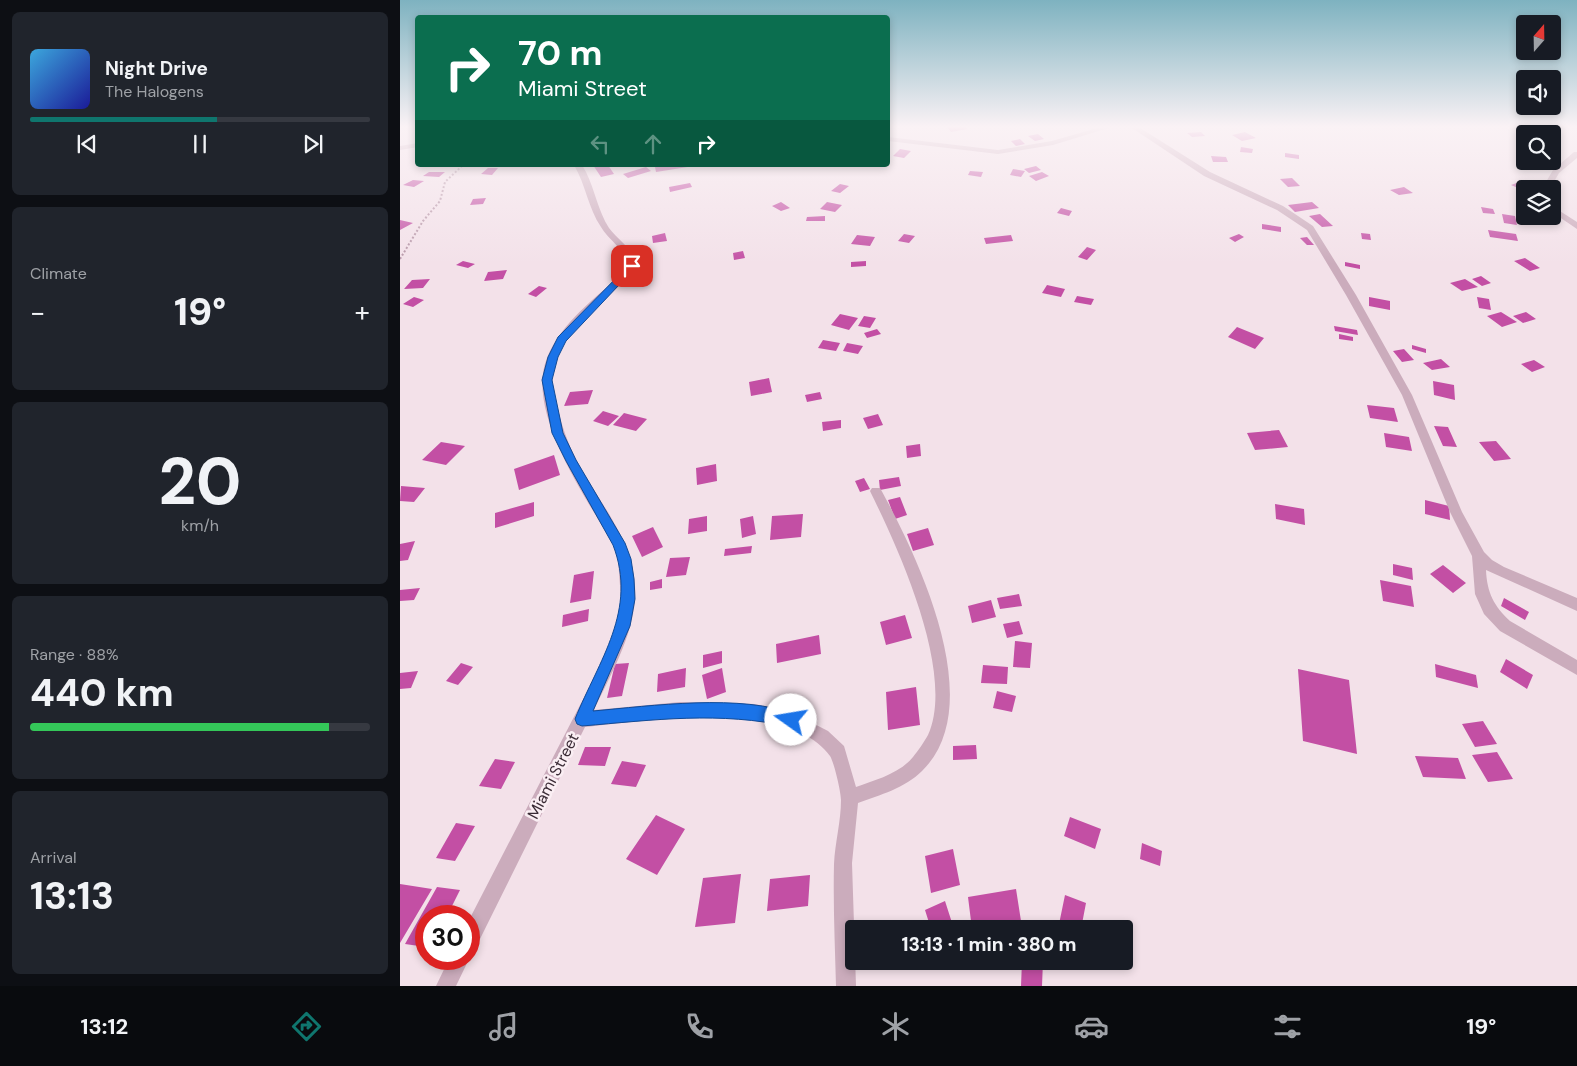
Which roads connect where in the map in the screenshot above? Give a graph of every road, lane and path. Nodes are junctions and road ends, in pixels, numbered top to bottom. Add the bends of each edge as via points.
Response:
1 (456, 172) edge
2 (583, 172) edge
3 (1204, 172) edge
4 (1561, 214) edge
5 (1577, 226) edge
6 (400, 259) edge
7 (876, 491) dead end
8 (1480, 556) junction
9 (1577, 605) edge
10 (1577, 668) edge
11 (582, 719) junction
12 (850, 798) junction
13 (480, 918) edge
14 (454, 970) edge
15 (446, 986) edge
16 (846, 986) edge

1 - 6 path via 445,182 440,202 423,221
2 - 11 street, Miami Street via 597,214 605,228 622,243 632,266 562,339 547,380 558,433 619,543 628,579 624,626
3 - 8 street via 1280,208 1310,228 1407,395 1456,512
4 - 5 street
7 - 12 street via 917,575 936,636 941,720 936,738 918,764 906,774
8 - 9 street via 1499,571
8 - 10 street via 1479,588 1495,617
11 - 12 street via 680,710 756,712 791,720 822,737 838,752
11 - 13 street, Miami Street
12 - 16 street via 843,863
14 - 15 street

